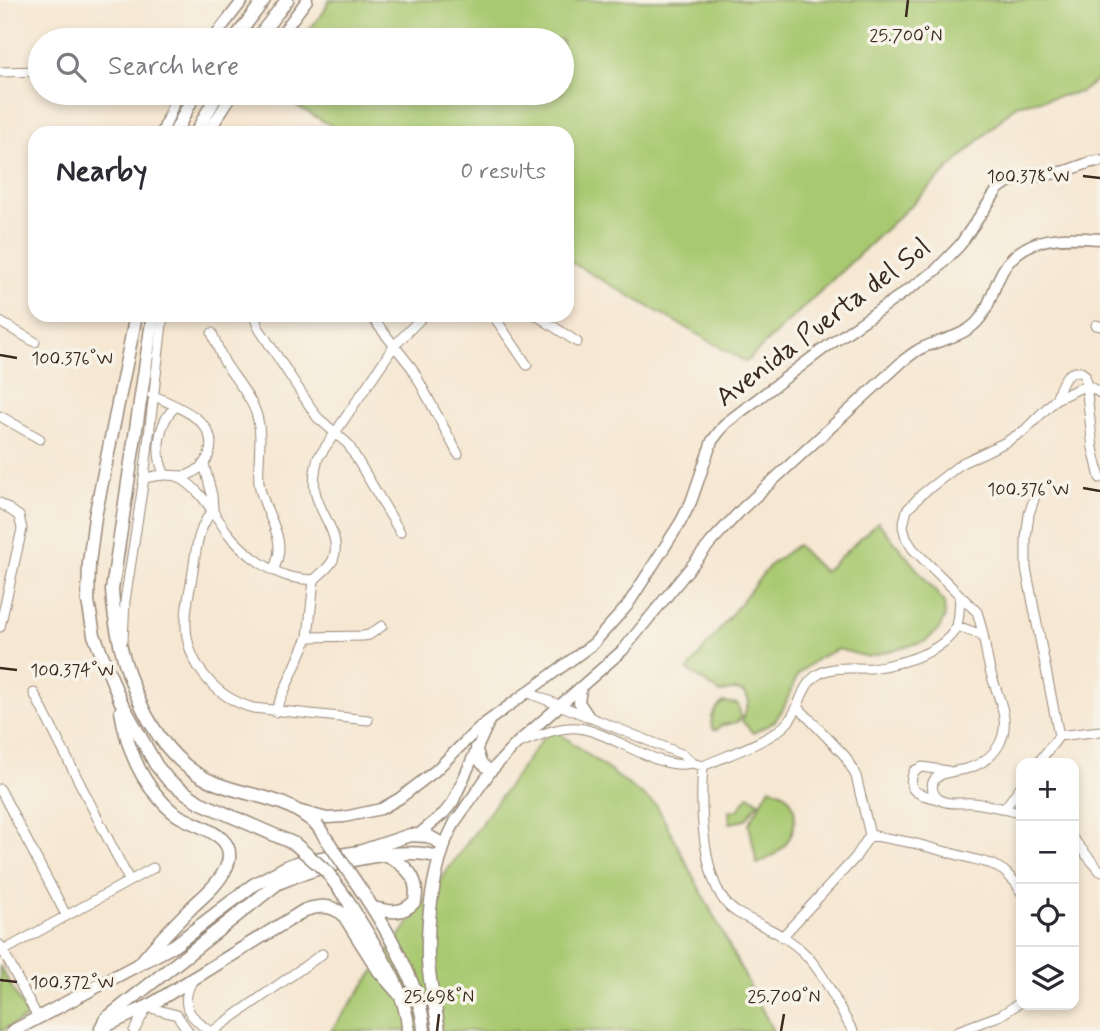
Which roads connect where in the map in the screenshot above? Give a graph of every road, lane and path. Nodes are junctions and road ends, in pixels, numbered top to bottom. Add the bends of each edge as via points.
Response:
1 (243, 0) edge
2 (264, 0) edge
3 (287, 0) edge
4 (307, 0) edge
5 (221, 28) edge
6 (243, 28) edge
7 (265, 28) edge
8 (286, 28) edge
9 (28, 71) edge
10 (0, 72) edge
11 (173, 105) edge
12 (189, 105) edge
13 (211, 105) edge
14 (226, 105) edge
15 (165, 126) edge
16 (178, 126) edge
17 (200, 126) edge
18 (212, 126) edge
19 (1100, 161) edge
20 (1100, 239) edge
21 (0, 322) edge
22 (135, 322) edge
23 (152, 322) edge
24 (162, 322) edge
25 (256, 322) edge
26 (375, 322) edge
27 (417, 322) edge
28 (498, 322) edge
29 (547, 322) edge
30 (212, 333) dead end
31 (35, 342) dead end
32 (577, 342) dead end
33 (394, 346) junction
34 (527, 365) dead end
35 (1087, 385) junction
36 (1100, 393) edge
37 (152, 395) junction
38 (1056, 399) junction
39 (176, 406) junction
40 (0, 416) edge
41 (335, 433) junction
42 (40, 439) dead end
43 (458, 454) dead end
44 (204, 464) junction
45 (165, 475) junction
46 (177, 476) junction
47 (144, 478) junction
48 (1100, 478) edge
49 (1037, 490) dead end
50 (0, 503) edge
51 (213, 510) junction
52 (400, 532) dead end
53 (273, 570) junction
54 (314, 580) junction
55 (960, 596) junction
56 (627, 606) junction
57 (646, 622) junction
58 (382, 626) dead end
59 (957, 626) junction
60 (0, 627) edge
61 (982, 635) junction
62 (308, 636) junction
63 (123, 656) junction
64 (582, 688) junction
65 (34, 693) dead end
66 (529, 693) junction
67 (120, 700) junction
68 (561, 706) junction
69 (799, 707) junction
70 (275, 712) junction
71 (589, 717) junction
72 (368, 720) dead end
73 (489, 721) junction
74 (1100, 731) edge
75 (1059, 736) junction
76 (517, 743) junction
77 (476, 747) junction
78 (1042, 758) edge
79 (692, 763) junction
80 (703, 766) junction
81 (491, 771) junction
82 (948, 771) junction
83 (0, 789) edge
84 (1016, 792) edge
85 (938, 800) junction
86 (1004, 808) junction
87 (300, 811) junction
88 (1016, 812) edge
89 (419, 834) junction
90 (870, 835) junction
91 (444, 845) junction
92 (1079, 846) edge
93 (386, 855) junction
94 (440, 858) junction
95 (153, 868) dead end
96 (1100, 871) edge
97 (129, 880) junction
98 (1017, 884) edge
99 (373, 908) junction
100 (66, 915) junction
101 (782, 936) junction
102 (1, 948) edge
103 (322, 954) dead end
104 (142, 961) junction
105 (194, 978) junction
106 (401, 996) junction
107 (1016, 1005) edge
108 (147, 1007) junction
109 (186, 1008) junction
110 (177, 1015) junction
111 (36, 1025) edge
112 (98, 1030) edge
113 (13, 1031) edge
114 (134, 1031) edge
115 (188, 1031) edge
116 (211, 1031) edge
117 (408, 1031) edge
118 (424, 1031) edge
119 (439, 1031) edge
120 (853, 1031) edge
121 (958, 1031) edge

1 - 5 street
2 - 6 main road
3 - 7 main road
4 - 8 street
9 - 10 street
11 - 15 street
12 - 16 main road
13 - 17 main road
14 - 18 street
19 - 56 street, Avenida Puerta del Sol via 1008,182 998,189 960,245 935,271 726,423 712,441 680,523
20 - 57 street via 1040,240 1006,265 975,324 904,360 743,508
21 - 31 street
22 - 67 main road via 89,563 88,601 94,635
23 - 63 main road via 112,590
24 - 37 street
25 - 41 street via 317,417
26 - 33 street
27 - 33 street
28 - 34 street
29 - 32 street
30 - 53 street via 256,413 259,483 280,545
33 - 41 street
33 - 43 street via 412,368
35 - 36 street
35 - 38 street
35 - 38 street via 1086,375 1070,372
35 - 48 street
37 - 39 street
37 - 47 street
38 - 55 street via 1025,430 962,463 907,510 906,538
39 - 44 street via 200,420 208,431 210,448
39 - 45 street via 162,425 159,462
40 - 42 street
41 - 52 street via 348,444
41 - 54 street via 318,458 314,476 315,493 335,551 331,564
44 - 46 street
44 - 51 street
45 - 46 street
45 - 47 street
46 - 51 street via 196,489
47 - 63 street via 125,601
49 - 75 street via 1026,538 1027,568
50 - 60 street via 19,516 22,529
51 - 53 street via 238,545
51 - 70 street via 202,527 186,619 193,656 218,691 239,704
53 - 54 street
54 - 62 street
55 - 59 street
55 - 61 street via 977,612
56 - 57 street
56 - 66 street, Avenida Puerta del Sol via 593,644
57 - 64 street
58 - 62 street via 363,636
59 - 61 street
59 - 69 street via 932,650 903,660 872,668 822,671 810,679
61 - 82 street via 1001,702 1000,742 989,758 966,769
62 - 70 street
63 - 87 main road via 147,715 183,764 217,784
64 - 68 street
64 - 71 street via 579,702
65 - 97 street
66 - 68 street
66 - 73 street, Avenida Puerta del Sol
67 - 104 main road via 125,734 138,767 159,798 177,815 216,832 229,854 216,883
67 - 106 main road, bridge via 156,765 181,791 295,844 327,872
68 - 71 street
68 - 76 street
69 - 80 street via 787,724 769,736
69 - 90 street via 845,756 856,776
70 - 72 street
71 - 79 street via 684,755
73 - 77 street
73 - 87 street, Avenida Puerta del Sol via 435,771 381,809 327,818
74 - 75 street
75 - 78 street
76 - 79 street via 577,728 682,766
76 - 81 street
77 - 81 street via 481,762
77 - 89 street via 453,802
79 - 80 street
80 - 101 street via 706,845 719,896 734,911
81 - 91 street
82 - 85 street via 933,785
82 - 85 street via 922,767 910,781 918,794
83 - 100 street
84 - 86 street
85 - 86 street
86 - 88 street
87 - 99 main road, bridge via 317,825
89 - 91 main road
89 - 104 main road via 274,872 175,945
90 - 98 street via 992,864
90 - 101 street via 855,858
91 - 94 main road
92 - 96 street
93 - 94 main road via 416,852
93 - 99 main road via 408,869 416,884 415,901 403,911
93 - 112 main road via 301,873 278,883
94 - 119 main road via 428,937
95 - 97 street
97 - 100 street
99 - 118 main road via 417,995
100 - 102 street
101 - 120 street via 805,953
102 - 111 street
103 - 116 street
104 - 111 main road
105 - 106 main road via 305,910 326,906 343,914 379,971
105 - 108 main road
105 - 109 street
106 - 117 main road
107 - 121 street
108 - 110 street
108 - 112 main road
108 - 114 street
109 - 110 street
109 - 116 street
110 - 115 street
111 - 113 main road

